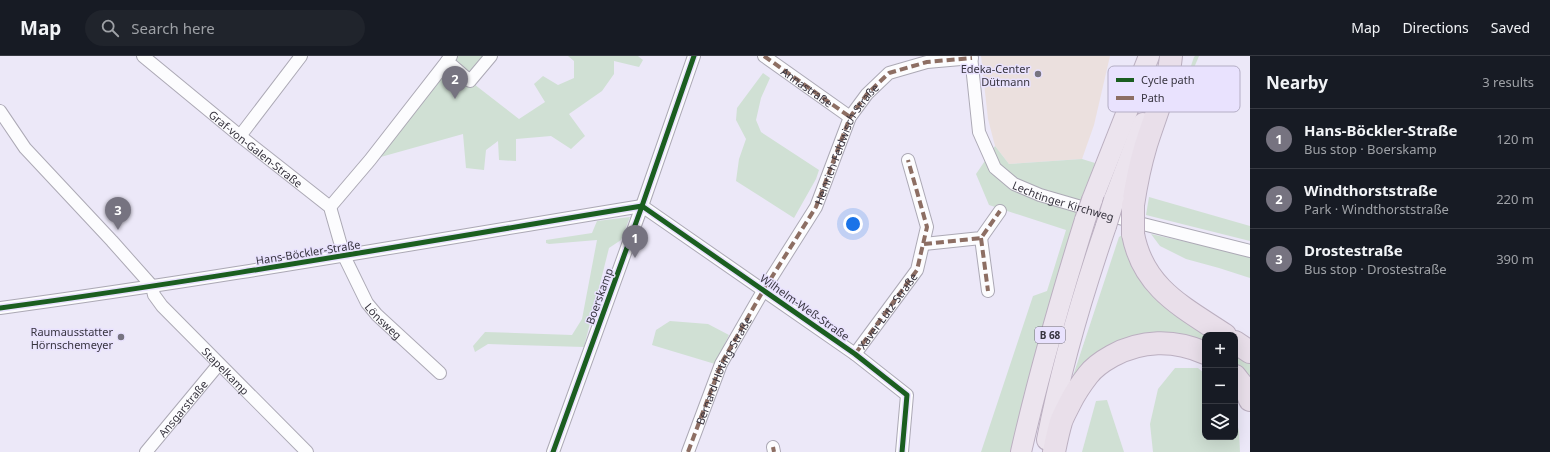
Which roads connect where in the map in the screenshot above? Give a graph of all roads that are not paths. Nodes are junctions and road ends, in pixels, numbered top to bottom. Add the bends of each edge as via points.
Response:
1 (143, 56) edge
2 (301, 56) edge
3 (491, 56) edge
4 (694, 56) edge
5 (764, 56) edge
6 (1137, 56) edge
7 (1149, 56) edge
8 (1170, 56) edge
9 (972, 57) edge
10 (449, 58) edge
11 (1133, 66) edge
12 (1145, 66) edge
13 (1169, 66) edge
14 (0, 111) edge
15 (1117, 112) edge
16 (1126, 112) edge
17 (1157, 112) edge
18 (850, 117) junction
19 (240, 136) junction
20 (908, 160) dead end
21 (1092, 196) junction
22 (1123, 203) junction
23 (642, 206) junction
24 (330, 207) junction
25 (1000, 211) dead end
26 (982, 238) junction
27 (924, 244) junction
28 (1250, 251) edge
29 (344, 256) junction
30 (152, 286) junction
31 (764, 291) junction
32 (988, 291) dead end
33 (0, 308) edge
34 (1221, 332) edge
35 (1238, 344) edge
36 (1202, 352) edge
37 (1250, 352) edge
38 (855, 354) junction
39 (219, 364) junction
40 (440, 372) dead end
41 (1238, 380) edge
42 (1250, 400) edge
43 (146, 452) edge
44 (307, 452) edge
45 (553, 452) edge
46 (688, 452) edge
47 (902, 452) edge
48 (1021, 452) edge
49 (1045, 452) edge
50 (1054, 452) edge

1 - 19 street, Graf-von-Galen-Straße
2 - 19 street
3 - 10 street via 470,81
4 - 23 street, Boerskamp
5 - 18 street, Annastraße
6 - 11 highway
7 - 12 highway, B 68
8 - 13 highway
9 - 18 street, Heinrich-Feldwisch-Straße via 927,62 889,73 867,94
9 - 28 street, Lechtinger Kirchweg via 979,132 995,168 1014,184 1040,195 1119,218
10 - 24 street
14 - 30 street, Stapelkamp via 25,148
15 - 21 highway via 1090,186
16 - 21 highway, B 68
17 - 22 highway via 1138,176
18 - 31 street, Heinrich-Feldwisch-Straße via 816,207
19 - 24 street, Graf-von-Galen-Straße
20 - 27 street, Xaver-Lütz-Straße via 927,227
21 - 48 highway, B 68, bridge via 1052,326
22 - 34 highway, bridge via 1141,260 1155,283 1172,299
22 - 49 highway, B 68, bridge via 1106,226 1084,291 1057,392
23 - 29 street, Hans-Böckler-Straße
23 - 31 street, Wilhelm-Weß-Straße
23 - 45 street, Boerskamp
24 - 29 street
25 - 26 street
26 - 27 street
26 - 32 street
27 - 38 street, Xaver-Lütz-Straße via 918,270
29 - 30 street, Hans-Böckler-Straße
29 - 40 street, Lönsweg via 367,303
30 - 33 street, Hans-Böckler-Straße
30 - 39 street, Stapelkamp via 154,295 162,306
31 - 38 street, Wilhelm-Weß-Straße
31 - 46 street, Bernard-Höting-Straße via 721,364
35 - 37 highway
36 - 50 highway via 1176,344 1158,343 1139,345 1104,360 1088,374 1076,391 1061,421
38 - 47 street, Wilhelm-Weß-Straße via 907,395
39 - 43 street, Ansgarstraße
39 - 44 street, Stapelkamp
41 - 42 highway

